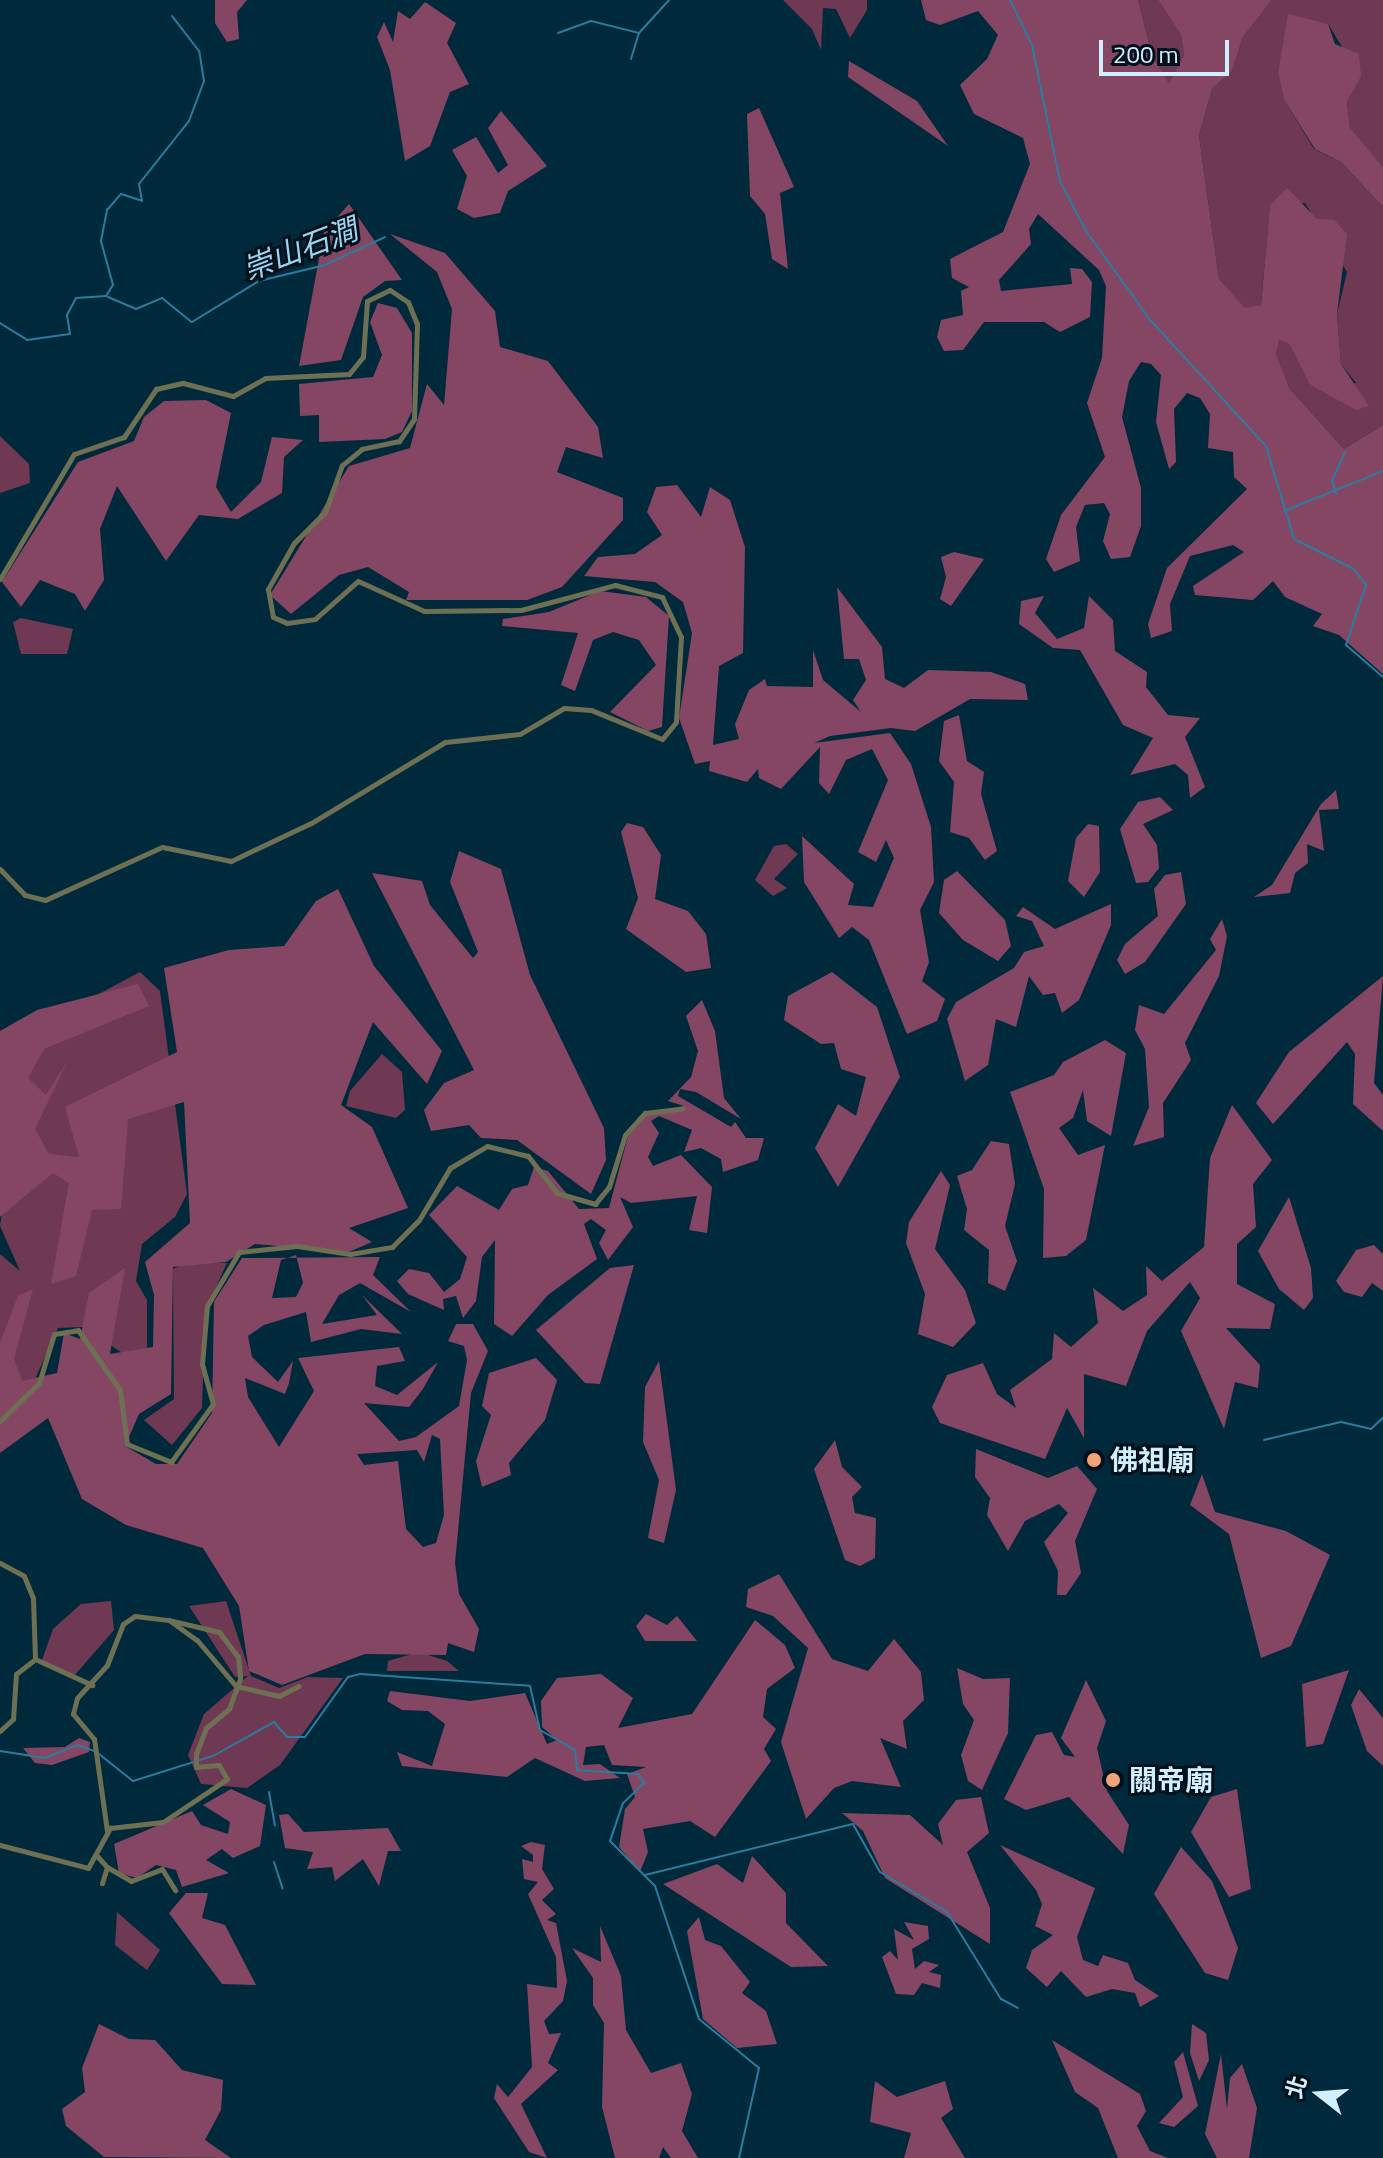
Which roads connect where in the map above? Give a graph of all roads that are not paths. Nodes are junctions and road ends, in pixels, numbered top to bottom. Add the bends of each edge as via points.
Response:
1 (0, 579) edge
2 (0, 869) edge
3 (683, 1108) dead end
4 (0, 1421) edge
5 (0, 1563) edge
6 (169, 1620) junction
7 (35, 1659) junction
8 (92, 1685) junction
9 (236, 1686) junction
10 (299, 1686) dead end
11 (0, 1731) edge
12 (108, 1832) junction
13 (0, 1845) edge
14 (98, 1857) junction
15 (107, 1867) junction
16 (102, 1883) dead end
17 (175, 1890) dead end

1 - 2 street via 74,454 124,437 156,389 189,384 233,396 263,379 349,374 363,357 365,304 390,290 408,302 417,324 414,419 397,442 359,450 342,465 326,510 294,543 267,592 273,617 289,624 315,619 358,581 424,611 517,611 615,585 662,597 677,615 681,637 676,722 662,739 568,707 520,734 445,742 311,823 231,861 162,847 45,900 25,895
3 - 4 street via 645,1113 625,1135 609,1187 595,1204 557,1193 528,1156 487,1146 450,1168 419,1220 392,1247 350,1254 301,1247 248,1250 225,1268 209,1299 202,1364 213,1404 175,1460 161,1462 128,1446 120,1390 78,1330 54,1334 39,1383
5 - 7 street via 24,1576 33,1598
6 - 8 street via 135,1616 123,1624
6 - 9 street
6 - 9 street via 227,1637 238,1657
7 - 8 street
7 - 11 street via 16,1674 13,1719
8 - 12 street via 77,1698 73,1717 94,1739
9 - 10 street via 279,1696
9 - 12 street via 229,1709 206,1728 196,1754 196,1767 219,1765 227,1779 163,1822
12 - 14 street
13 - 14 street via 88,1868
14 - 15 street
15 - 16 street
15 - 17 street via 131,1881 162,1869

